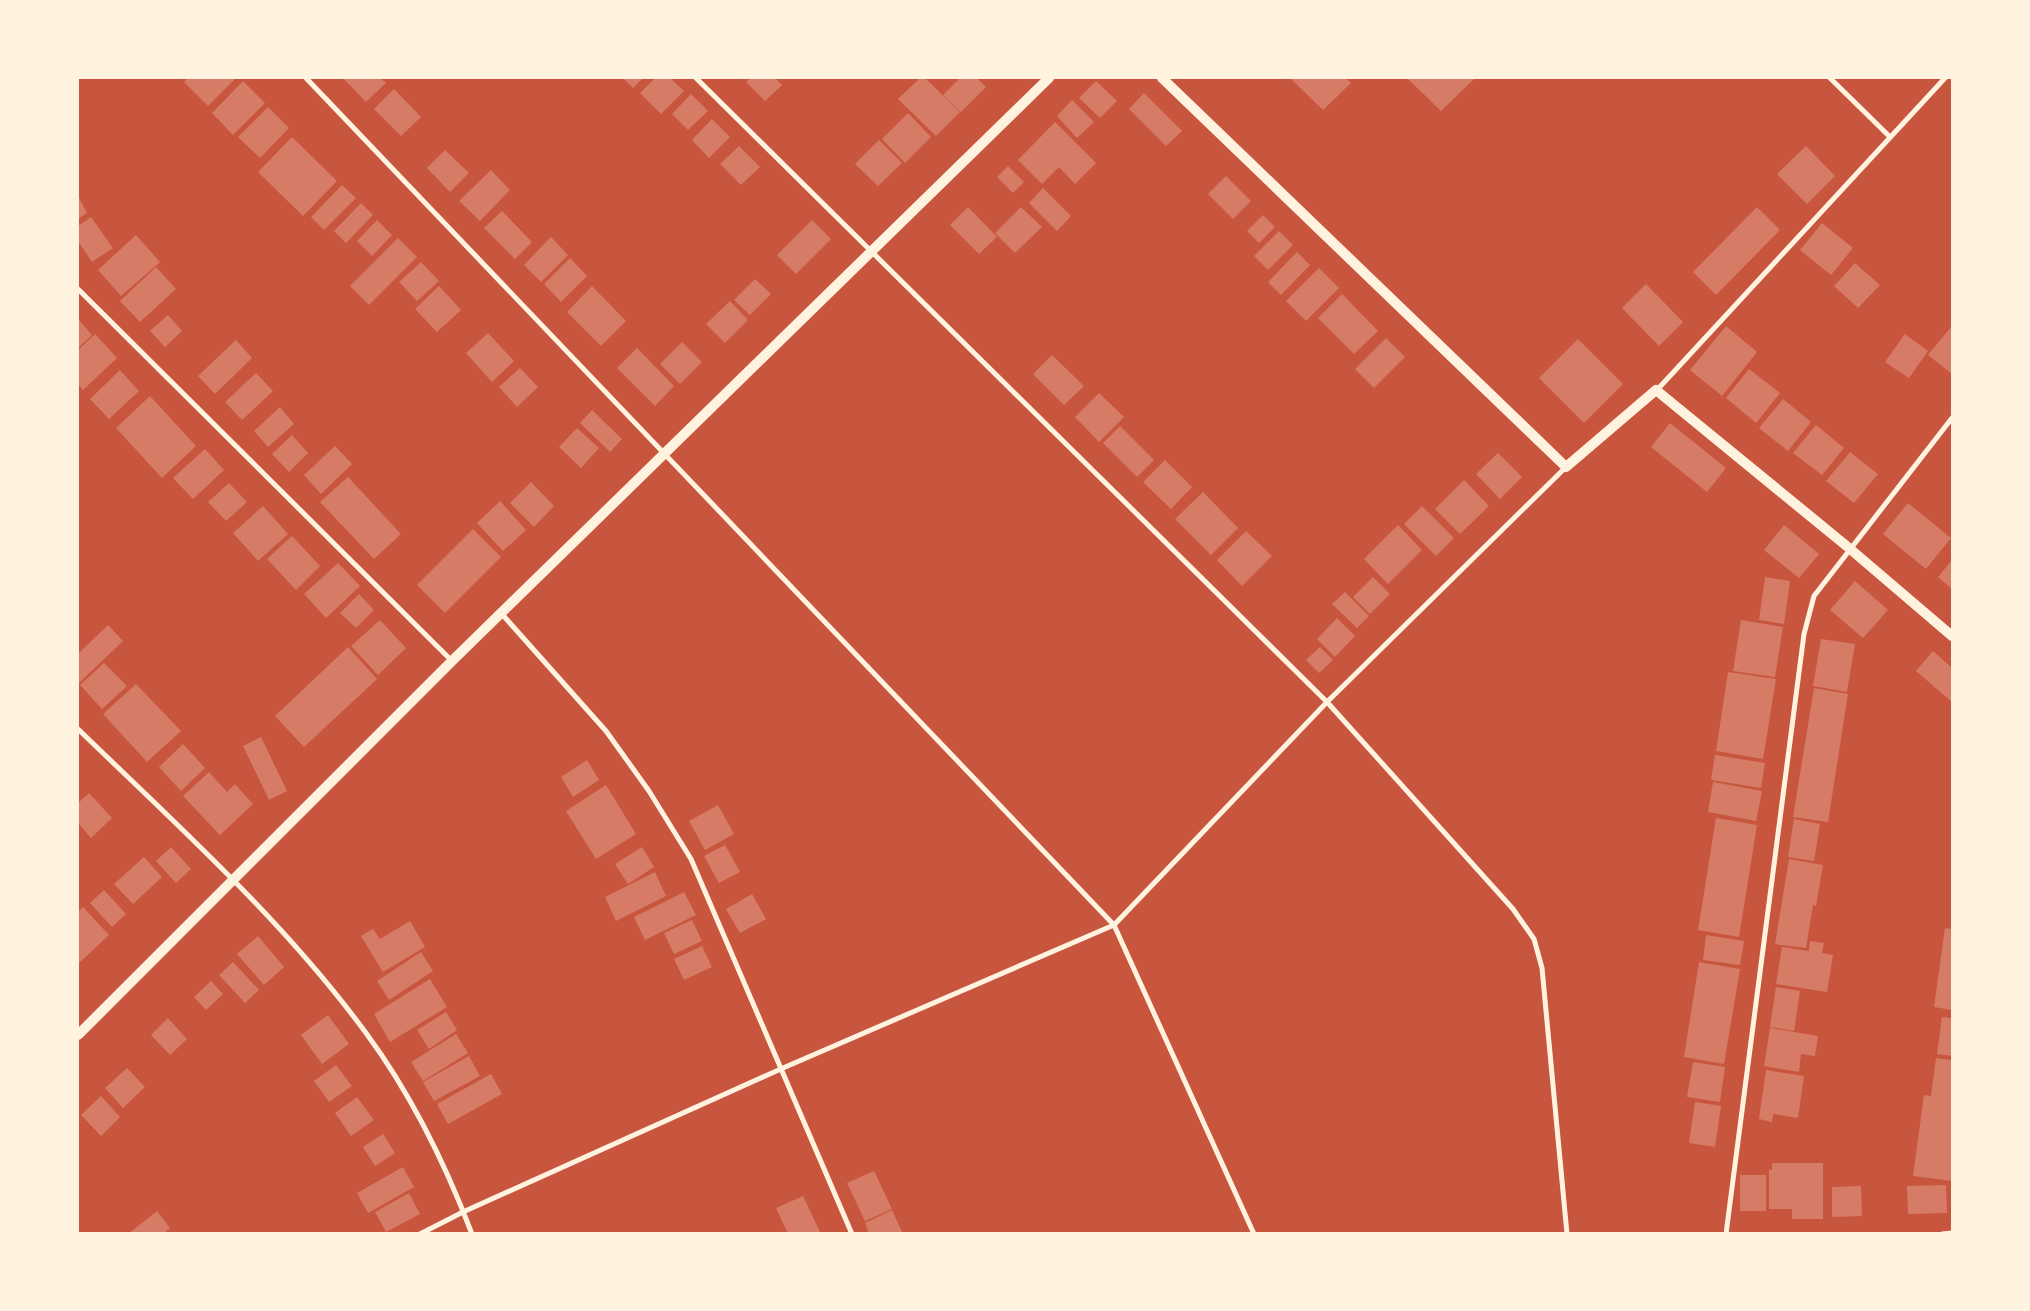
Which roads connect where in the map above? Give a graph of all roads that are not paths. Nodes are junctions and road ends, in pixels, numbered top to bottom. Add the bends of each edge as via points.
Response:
1 (306, 78) edge
2 (696, 78) edge
3 (1049, 78) edge
4 (1162, 78) edge
5 (1830, 78) edge
6 (1945, 78) edge
7 (1889, 136) junction
8 (870, 250) junction
9 (78, 289) edge
10 (1656, 390) junction
11 (1952, 418) edge
12 (665, 452) junction
13 (1566, 468) junction
14 (1849, 548) junction
15 (501, 613) junction
16 (1952, 636) edge
17 (452, 661) junction
18 (1327, 702) junction
19 (78, 729) edge
20 (233, 879) junction
21 (1114, 924) junction
22 (78, 1034) edge
23 (783, 1068) junction
24 (463, 1212) junction
25 (1952, 1233) edge
26 (420, 1234) edge
27 (472, 1234) edge
28 (852, 1234) edge
29 (1254, 1234) edge
30 (1567, 1234) edge
31 (1726, 1234) edge
32 (1942, 1234) edge

1 - 12 street
2 - 8 street
3 - 8 main road
4 - 13 main road
5 - 7 street
6 - 7 street
7 - 10 street
8 - 12 main road
8 - 18 street
9 - 17 street
10 - 13 main road
10 - 14 main road
11 - 14 street
12 - 15 main road
12 - 21 street
13 - 18 street
14 - 16 main road
14 - 31 street via 1814,596 1804,634
15 - 17 main road
15 - 23 street via 606,731 649,791 691,859
17 - 20 main road
18 - 21 street
18 - 30 street via 1513,909 1534,939 1542,968
19 - 20 street
20 - 22 main road
20 - 24 street via 294,944 366,1034 422,1122
21 - 23 street
21 - 29 street
23 - 24 street
23 - 28 street
24 - 26 street
24 - 27 street
25 - 32 street

